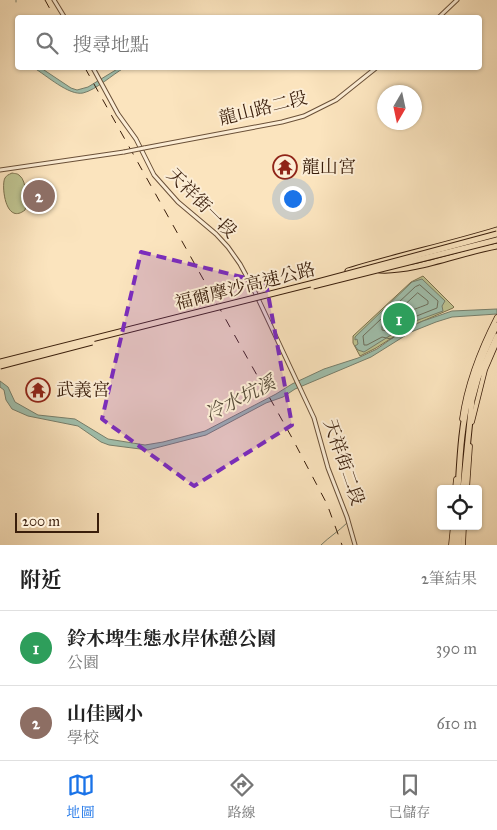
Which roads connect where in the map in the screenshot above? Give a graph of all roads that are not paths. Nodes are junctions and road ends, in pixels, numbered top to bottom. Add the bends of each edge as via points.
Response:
1 (54, 0) edge
2 (457, 0) edge
3 (62, 15) edge
4 (441, 15) edge
5 (94, 70) edge
6 (374, 70) edge
7 (0, 170) edge
8 (497, 230) edge
9 (497, 234) edge
10 (497, 240) edge
11 (497, 246) edge
12 (379, 270) junction
13 (314, 283) junction
14 (497, 318) edge
15 (497, 326) edge
16 (497, 336) edge
17 (497, 342) edge
18 (0, 362) edge
19 (0, 366) edge
20 (297, 381) joint
21 (457, 485) edge
22 (457, 485) edge
23 (465, 485) edge
24 (465, 485) edge
25 (456, 530) edge
26 (456, 530) edge
27 (464, 530) edge
28 (355, 545) edge
29 (453, 545) edge
30 (459, 545) edge
31 (463, 545) edge

1 - 3 street
2 - 4 street
5 - 20 street, 天祥街一段 via 154,175 178,202 216,234 240,264
6 - 7 street, 龍山路二段, bridge via 336,100 304,116 282,122 124,152
8 - 13 highway, bridge
9 - 13 highway, 福爾摩沙高速公路, bridge
10 - 12 highway, 福爾摩沙高速公路, bridge
11 - 12 highway via 424,264
12 - 19 highway, 福爾摩沙高速公路, bridge
13 - 18 highway, 福爾摩沙高速公路, bridge
14 - 21 main road via 475,364 464,402
15 - 22 highway via 468,399
16 - 23 highway via 472,400
17 - 24 main road via 485,370 473,417
20 - 28 street, 天祥街二段 via 314,418
25 - 29 highway
26 - 30 highway
27 - 31 main road

